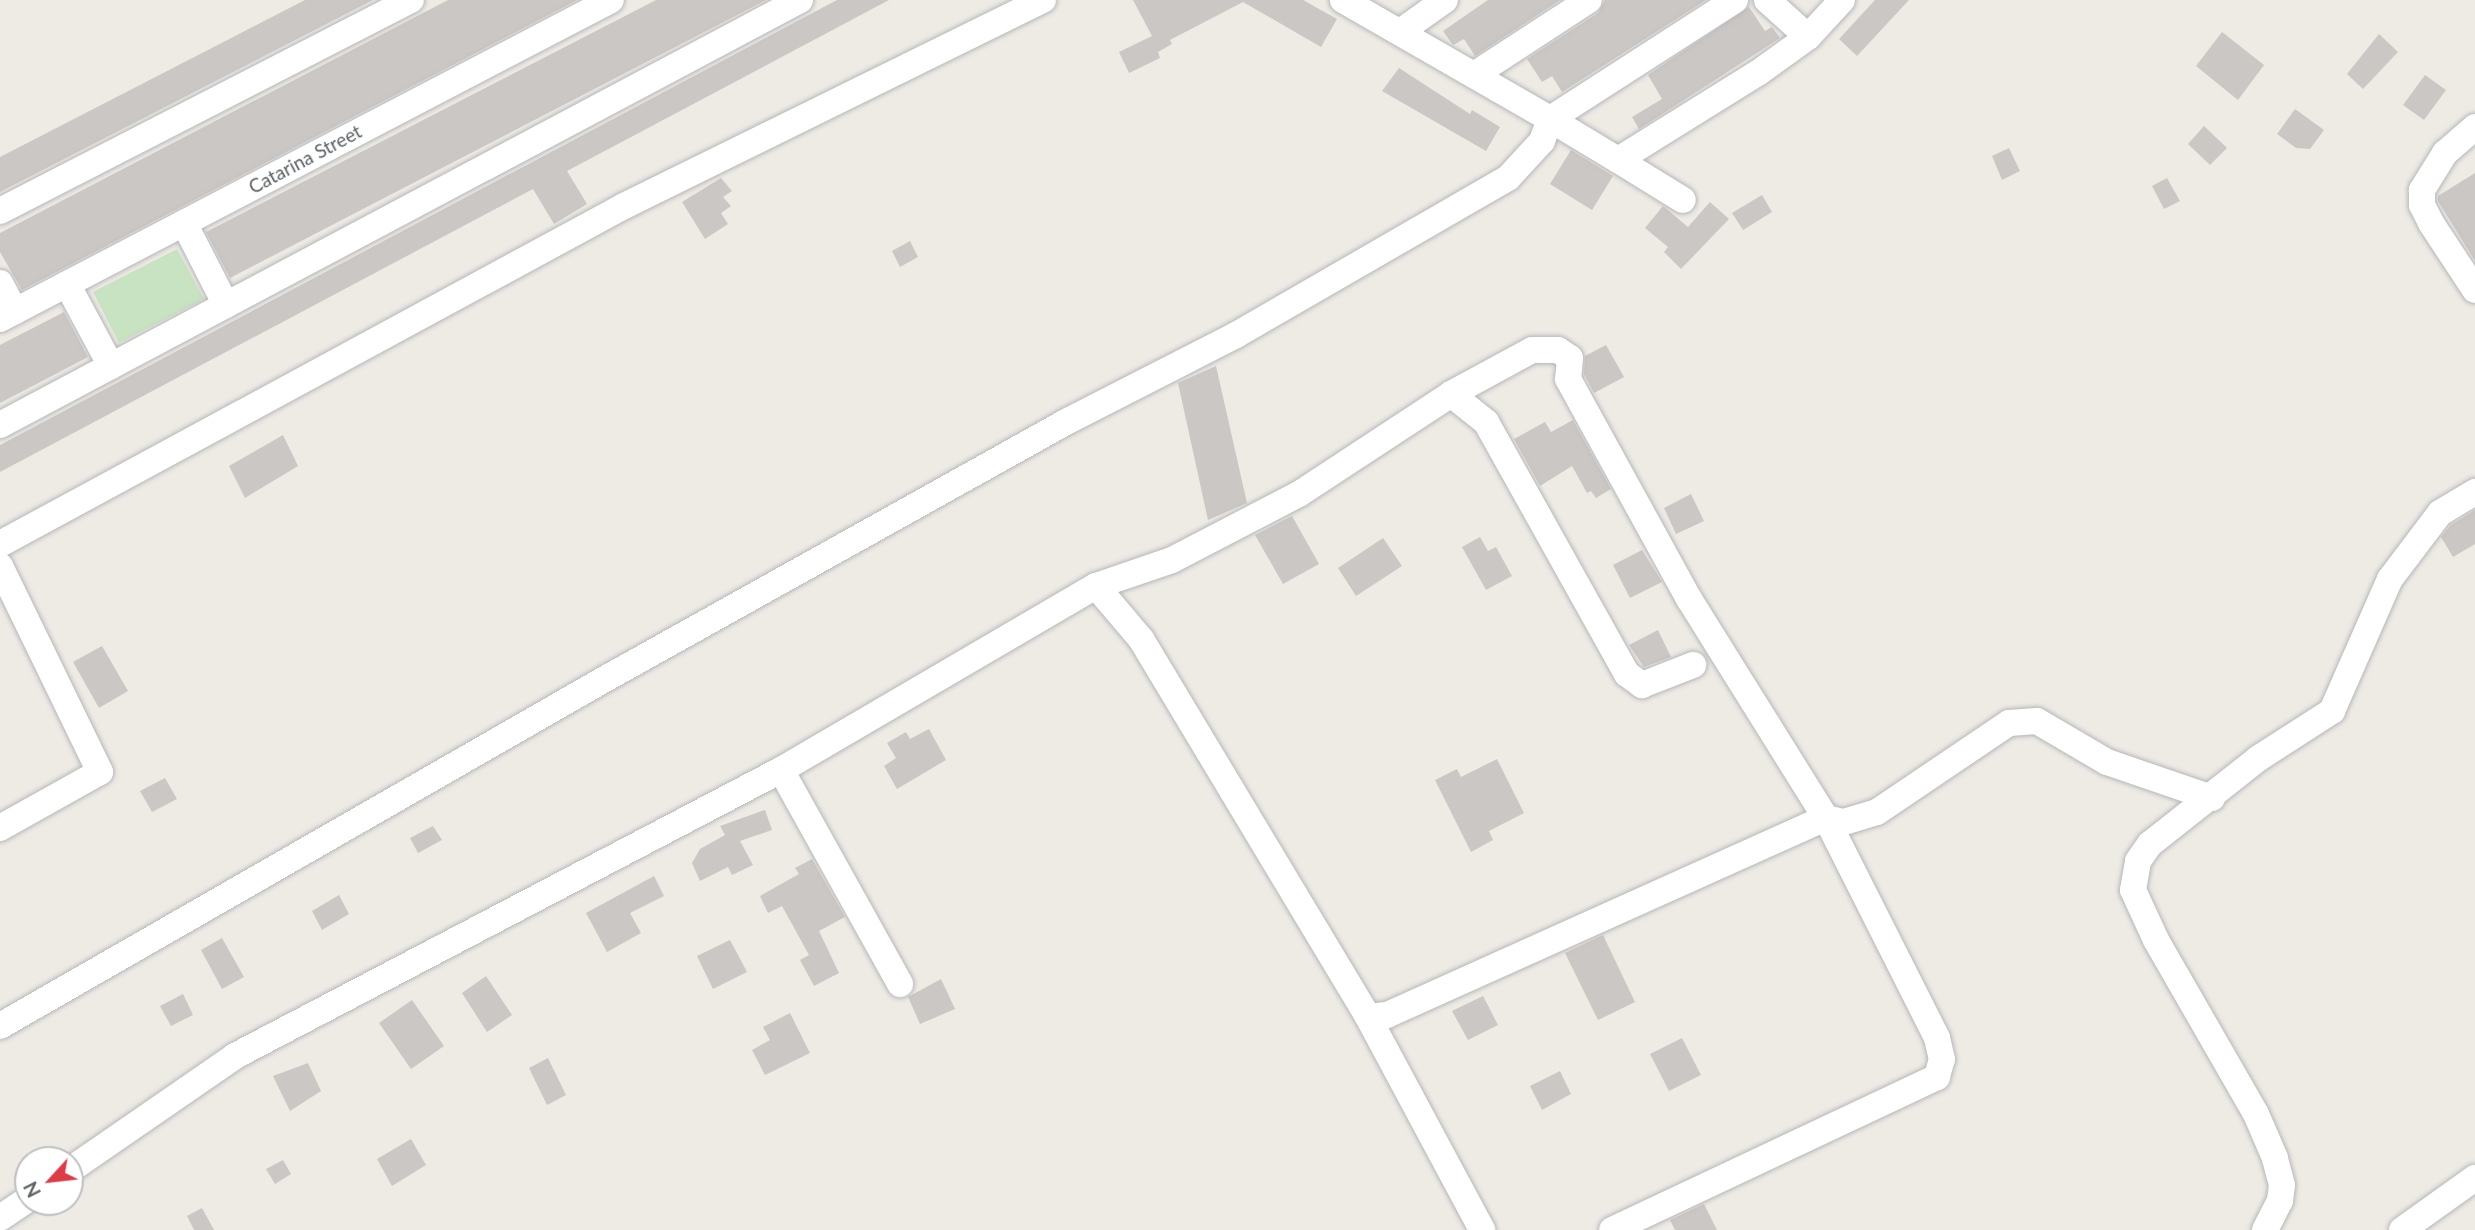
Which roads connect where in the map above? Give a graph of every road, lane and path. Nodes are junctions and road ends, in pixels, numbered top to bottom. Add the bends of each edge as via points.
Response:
1 (411, 0) edge
2 (611, 0) edge
3 (800, 0) edge
4 (1043, 0) edge
5 (1343, 0) edge
6 (1445, 0) edge
7 (1589, 0) edge
8 (1735, 0) edge
9 (1767, 0) edge
10 (1842, 0) edge
11 (1400, 32) junction
12 (1808, 37) junction
13 (1474, 75) junction
14 (1550, 119) junction
15 (2475, 127) edge
16 (1618, 160) junction
17 (1683, 200) dead end
18 (0, 211) edge
19 (184, 223) junction
20 (0, 283) edge
21 (67, 284) junction
22 (2475, 290) edge
23 (226, 305) junction
24 (7, 315) edge
25 (111, 366) junction
26 (1451, 394) junction
27 (0, 425) edge
28 (2475, 492) edge
29 (0, 544) edge
30 (0, 566) edge
31 (1096, 586) junction
32 (1693, 664) dead end
33 (781, 770) junction
34 (2213, 798) junction
35 (1826, 818) junction
36 (0, 828) edge
37 (900, 984) dead end
38 (1368, 1017) junction
39 (0, 1026) edge
40 (84, 1160) edge
41 (2475, 1178) edge
42 (1482, 1230) edge
43 (1612, 1230) edge
44 (2265, 1230) edge
45 (2402, 1230) edge

1 - 18 street
2 - 19 street, Catarina Street
3 - 23 street
4 - 29 street via 624,206
5 - 11 street
6 - 11 street
7 - 13 street
8 - 14 street
9 - 12 street
10 - 12 street
11 - 13 street
12 - 16 street via 1701,111
13 - 14 street
14 - 16 street
14 - 39 street via 1542,141 1508,178 1236,334 1066,422 617,672
15 - 22 street via 2428,175 2422,197 2431,223
16 - 17 street
19 - 21 street, Catarina Street
19 - 23 street
20 - 24 street
21 - 24 street, Catarina Street
21 - 25 street
23 - 25 street
25 - 27 street
26 - 31 street via 1299,494 1172,561
26 - 32 street via 1486,422 1627,674 1642,685
26 - 35 street via 1532,350 1558,351 1570,358 1568,379 1689,599
28 - 34 street via 2440,513 2390,579 2332,711 2259,758
30 - 36 street via 100,772
31 - 33 street
31 - 38 street via 1141,639
33 - 37 street
33 - 40 street via 235,1056
34 - 35 street via 2107,762 2048,726 2026,721 1998,728 1877,812 1844,822
34 - 44 street via 2150,844 2138,861 2133,890 2156,940 2256,1114 2275,1158 2282,1185 2280,1201
35 - 38 street via 1387,1015
35 - 43 street via 1937,1038 1941,1070 1875,1108
38 - 42 street
41 - 45 street

